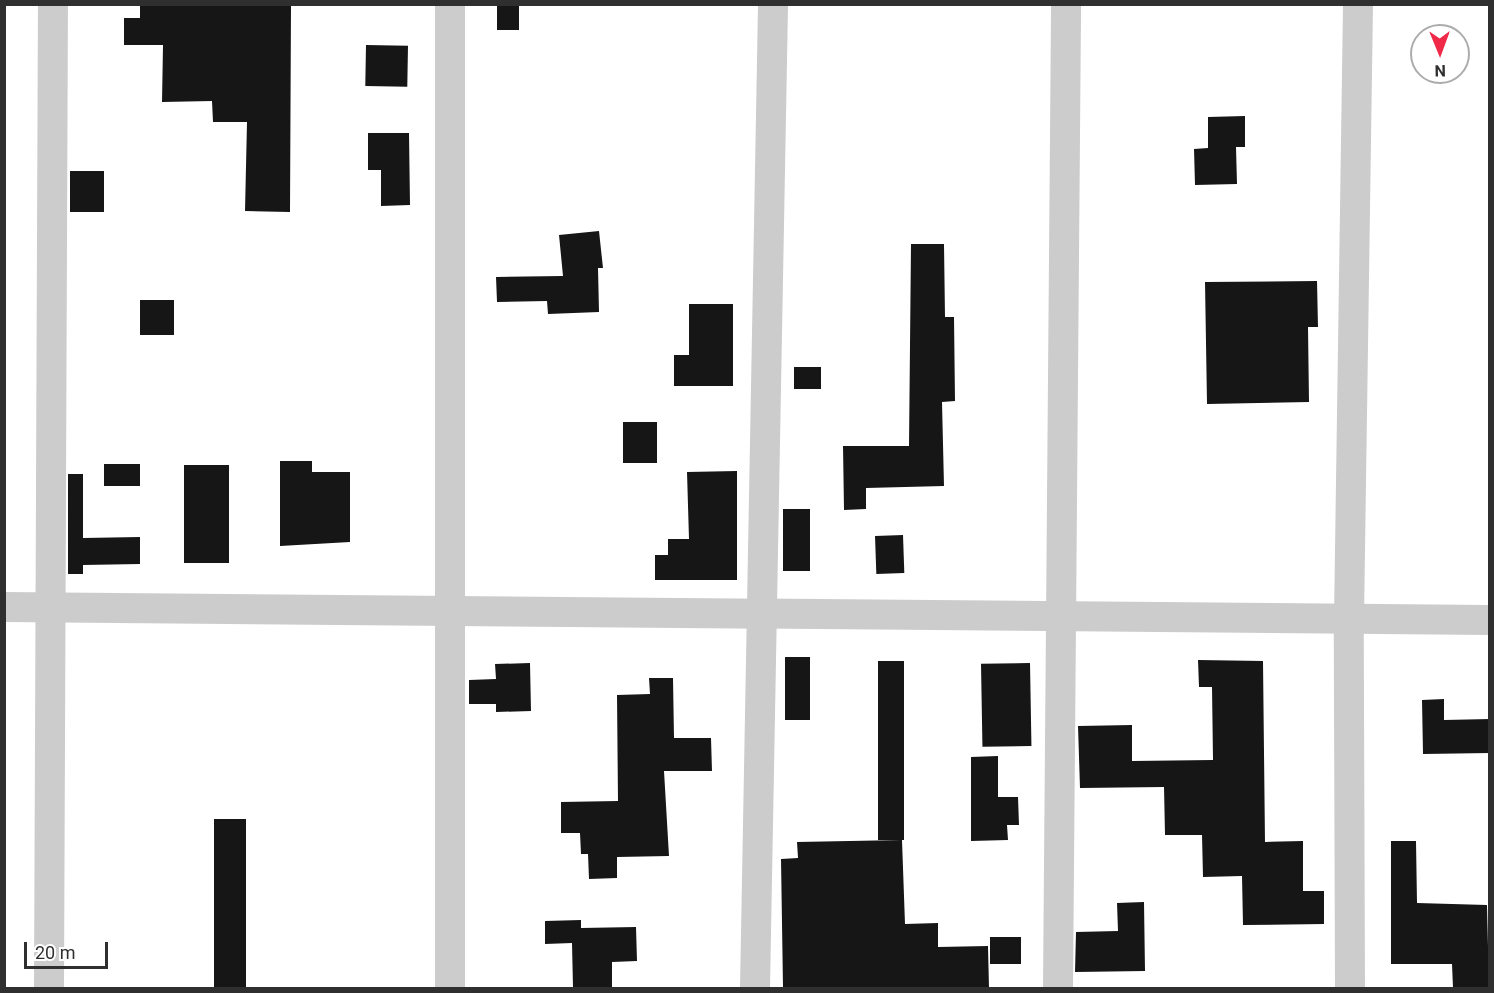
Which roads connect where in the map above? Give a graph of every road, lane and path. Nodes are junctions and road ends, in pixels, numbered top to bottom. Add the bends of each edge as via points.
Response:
1 (53, 4) edge
2 (450, 4) edge
3 (773, 4) edge
4 (1066, 4) edge
5 (1358, 4) edge
6 (4, 607) edge
7 (51, 608) junction
8 (448, 611) junction
9 (764, 613) junction
10 (1061, 616) junction
11 (1349, 619) junction
12 (1490, 620) edge
13 (49, 988) edge
14 (450, 988) edge
15 (755, 988) edge
16 (1058, 988) edge
17 (1350, 988) edge

1 - 7 street
2 - 8 street
3 - 9 street
4 - 10 street
5 - 11 street
6 - 7 street
7 - 8 street
7 - 13 street
8 - 9 street
8 - 14 street
9 - 10 street
9 - 15 street
10 - 11 street
10 - 16 street
11 - 12 street
11 - 17 street

